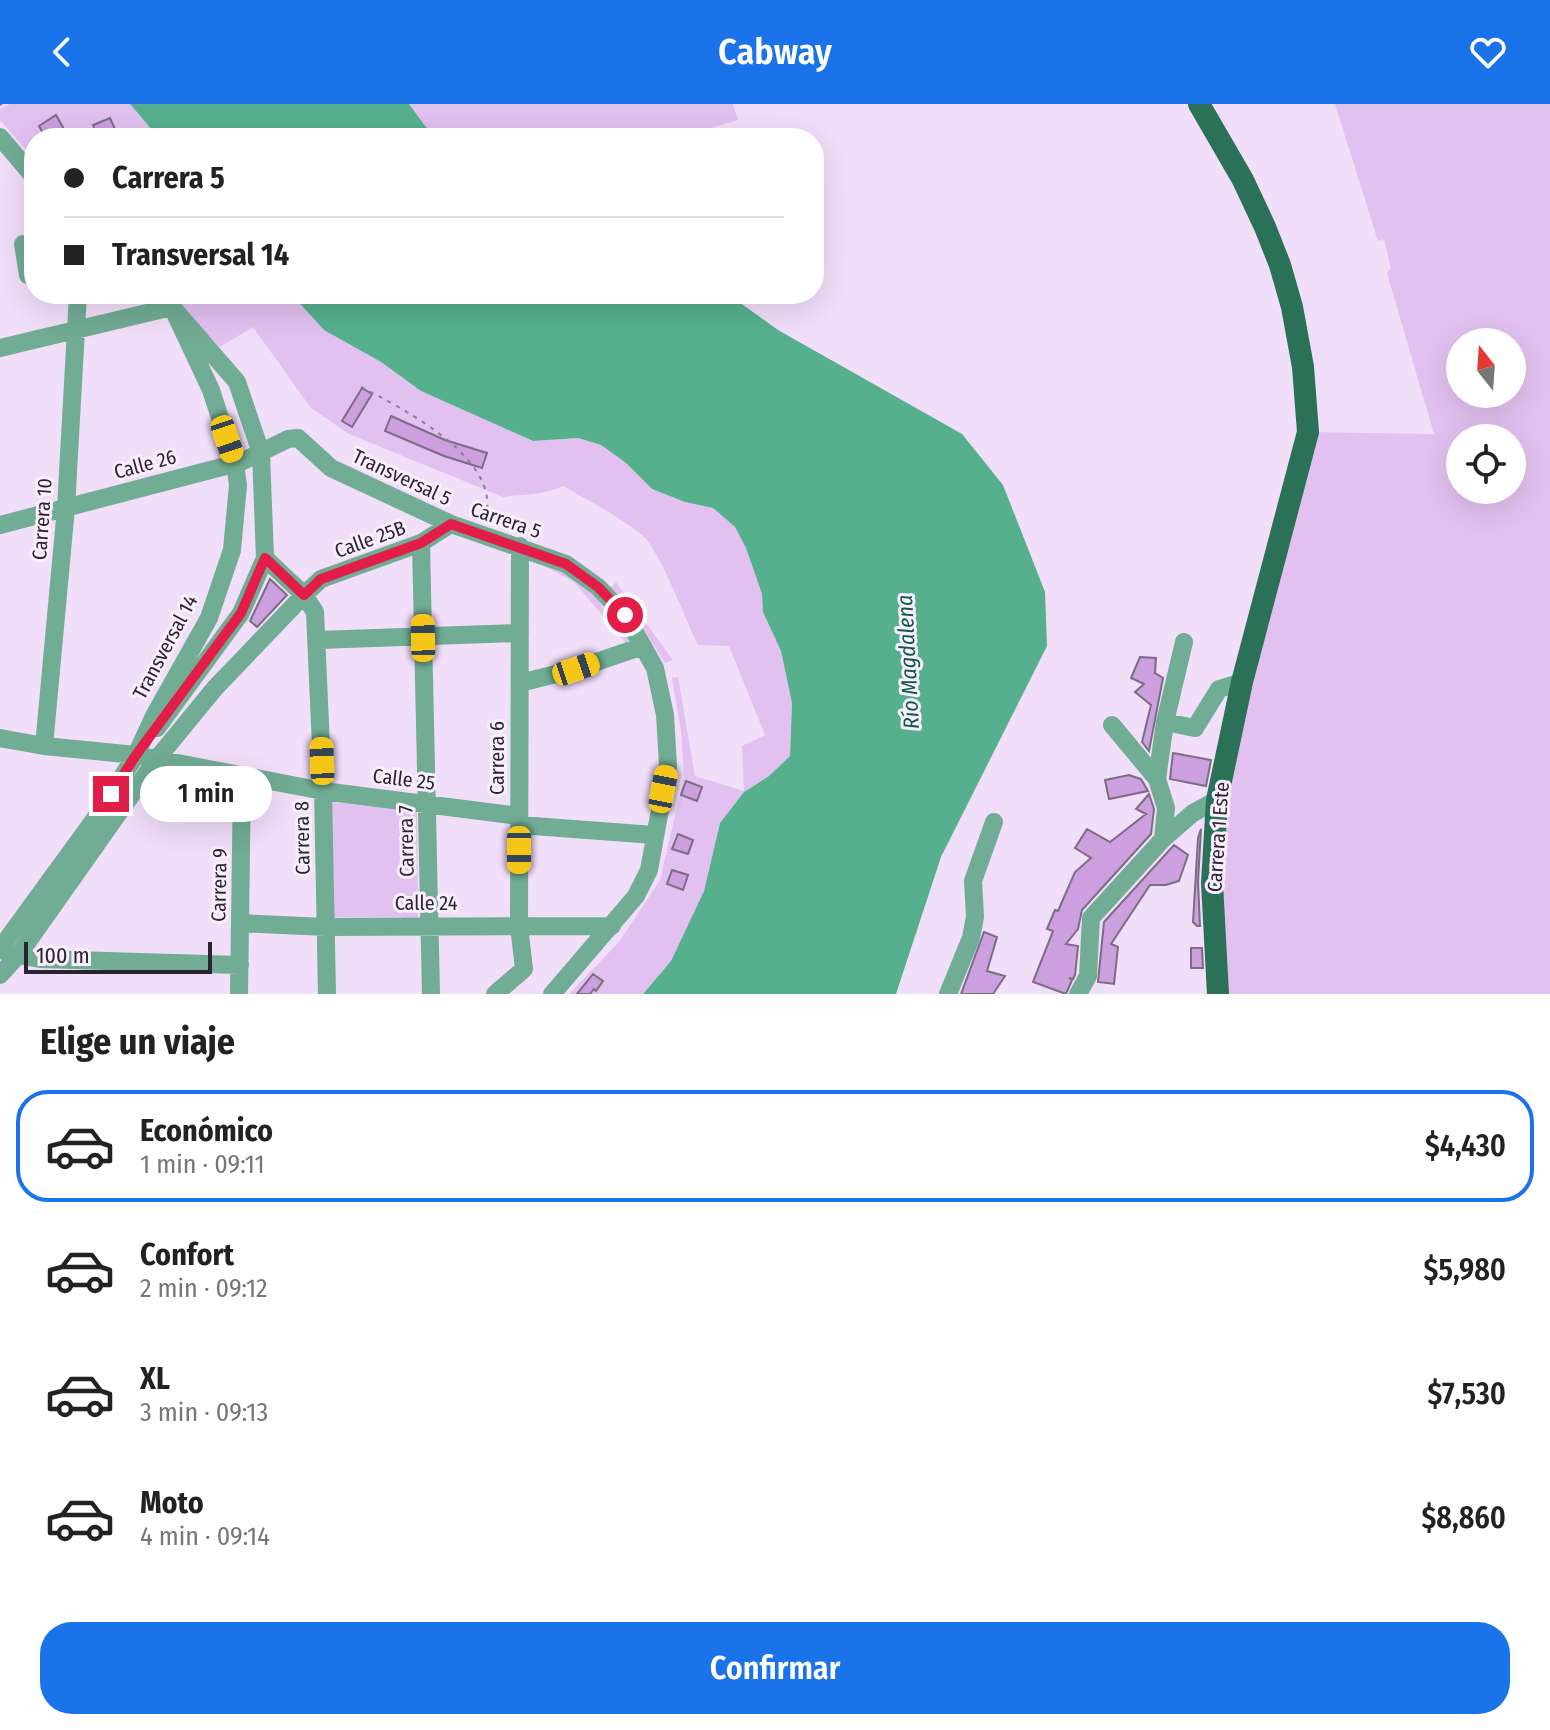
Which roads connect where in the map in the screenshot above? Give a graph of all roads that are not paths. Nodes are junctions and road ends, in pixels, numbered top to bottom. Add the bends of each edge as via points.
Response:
1 (1199, 104) edge
2 (0, 137) edge
3 (24, 165) edge
4 (23, 244) dead end
5 (24, 248) edge
6 (77, 304) edge
7 (168, 304) edge
8 (172, 307) junction
9 (75, 330) junction
10 (0, 348) edge
11 (298, 438) joint
12 (261, 453) junction
13 (235, 464) junction
14 (66, 508) junction
15 (451, 524) junction
16 (0, 525) edge
17 (421, 543) junction
18 (520, 546) junction
19 (265, 558) junction
20 (304, 595) junction
21 (520, 633) junction
22 (423, 638) junction
23 (318, 640) junction
24 (1184, 642) dead end
25 (643, 646) junction
26 (1242, 682) junction
27 (520, 683) junction
28 (1165, 722) junction
29 (1112, 725) dead end
30 (0, 738) edge
31 (44, 746) junction
32 (136, 755) junction
33 (156, 760) junction
34 (242, 777) junction
35 (1157, 779) junction
36 (323, 791) junction
37 (1217, 800) junction
38 (427, 803) junction
39 (520, 820) junction
40 (994, 822) dead end
41 (654, 835) junction
42 (1163, 839) junction
43 (240, 923) junction
44 (430, 925) junction
45 (519, 926) junction
46 (612, 926) junction
47 (326, 927) junction
48 (6, 952) edge
49 (240, 965) junction
50 (0, 975) edge
51 (239, 994) edge
52 (327, 994) edge
53 (431, 994) edge
54 (495, 994) edge
55 (552, 994) edge
56 (948, 994) edge
57 (1078, 994) edge
58 (1218, 994) edge

1 - 26 main road, Carrera 1 Este via 1243,180 1280,265 1303,367 1308,432
2 - 3 street
4 - 5 street
6 - 9 street, Carrera 10
7 - 8 street, Transversal 14
8 - 9 street
8 - 12 street via 237,382
8 - 13 street, Transversal 14 via 211,390
9 - 10 street
9 - 14 street, Carrera 10
11 - 12 street, Calle 26
11 - 15 street, Transversal 5 via 331,468
12 - 13 street, Calle 26
12 - 19 street
13 - 14 street, Calle 26
13 - 32 street, Transversal 14 via 232,550 209,618
14 - 16 street, Calle 26
14 - 31 street, Carrera 10
15 - 17 street, Calle 25B
15 - 18 street, Carrera 5
17 - 20 street, Calle 25B via 321,579
17 - 22 street, Carrera 7
18 - 21 street, Carrera 6
18 - 25 street, Carrera 5 via 566,564 598,587 625,615
19 - 20 street, Carrera 8
19 - 32 street via 241,613
20 - 23 street, Carrera 8 via 315,612
20 - 33 street, Transversal 14 via 215,688
21 - 22 street
21 - 27 street, Carrera 6
22 - 23 street
22 - 38 street, Carrera 7
23 - 36 street, Carrera 8
24 - 28 street
25 - 27 street
25 - 41 street, Carrera 5 via 655,668 665,715 668,766
26 - 28 street via 1219,689 1195,728
26 - 37 main road, Carrera 1 Este
27 - 39 street, Carrera 6
28 - 35 street
29 - 35 street
30 - 31 street, Calle 25
31 - 32 street, Calle 25
32 - 33 street, Calle 25
32 - 48 street, Transversal 14
33 - 34 street, Calle 25
33 - 48 street, Transversal 14
34 - 36 street, Calle 25
34 - 43 street, Carrera 9
35 - 42 street via 1166,808
36 - 38 street, Calle 25
36 - 47 street, Carrera 8
37 - 42 street
37 - 58 main road, Carrera 1 Este via 1212,883
38 - 39 street, Calle 25
38 - 44 street, Carrera 7
39 - 41 street, Calle 25
39 - 45 street, Carrera 6
40 - 56 street via 973,881 971,938
41 - 46 street, Carrera 5 via 649,870
42 - 57 street via 1091,918 1088,976
43 - 47 street, Calle 24
43 - 49 street, Carrera 9
44 - 45 street, Calle 24
44 - 47 street, Calle 24
44 - 53 street, Carrera 7
45 - 46 street, Calle 24
45 - 54 street, Carrera 6 via 524,969
46 - 55 street, Carrera 5
47 - 52 street, Carrera 8
48 - 49 street via 40,959
48 - 50 street, Transversal 14
49 - 51 street, Carrera 9

